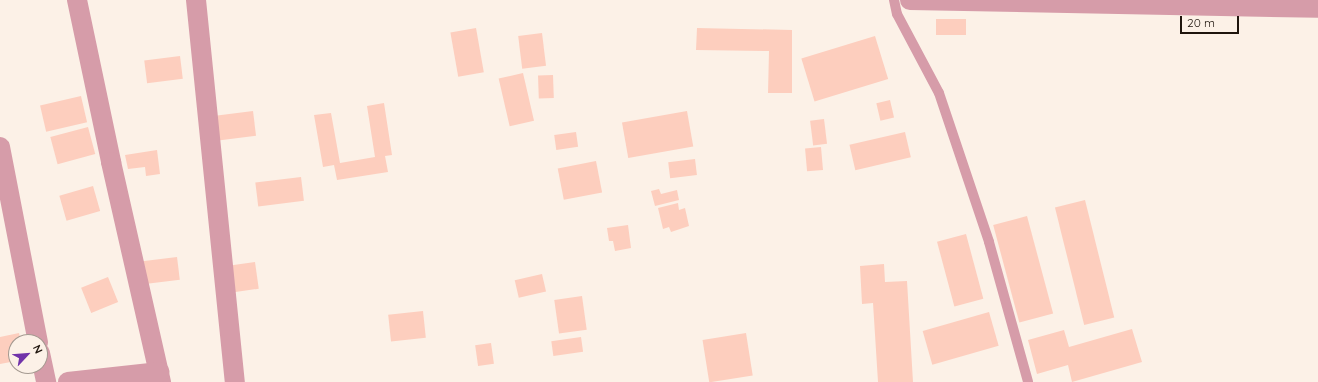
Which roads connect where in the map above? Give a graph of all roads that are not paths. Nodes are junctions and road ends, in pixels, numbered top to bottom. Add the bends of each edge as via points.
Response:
1 (77, 0) edge
2 (196, 0) edge
3 (894, 0) edge
4 (910, 0) edge
5 (1318, 8) edge
6 (0, 147) edge
7 (36, 334) edge
8 (160, 377) edge
9 (68, 382) edge
10 (235, 382) edge
11 (1028, 382) edge

1 - 8 street
2 - 10 street
3 - 11 lane via 897,14 939,93 989,242
4 - 5 street
6 - 7 street
8 - 9 street

